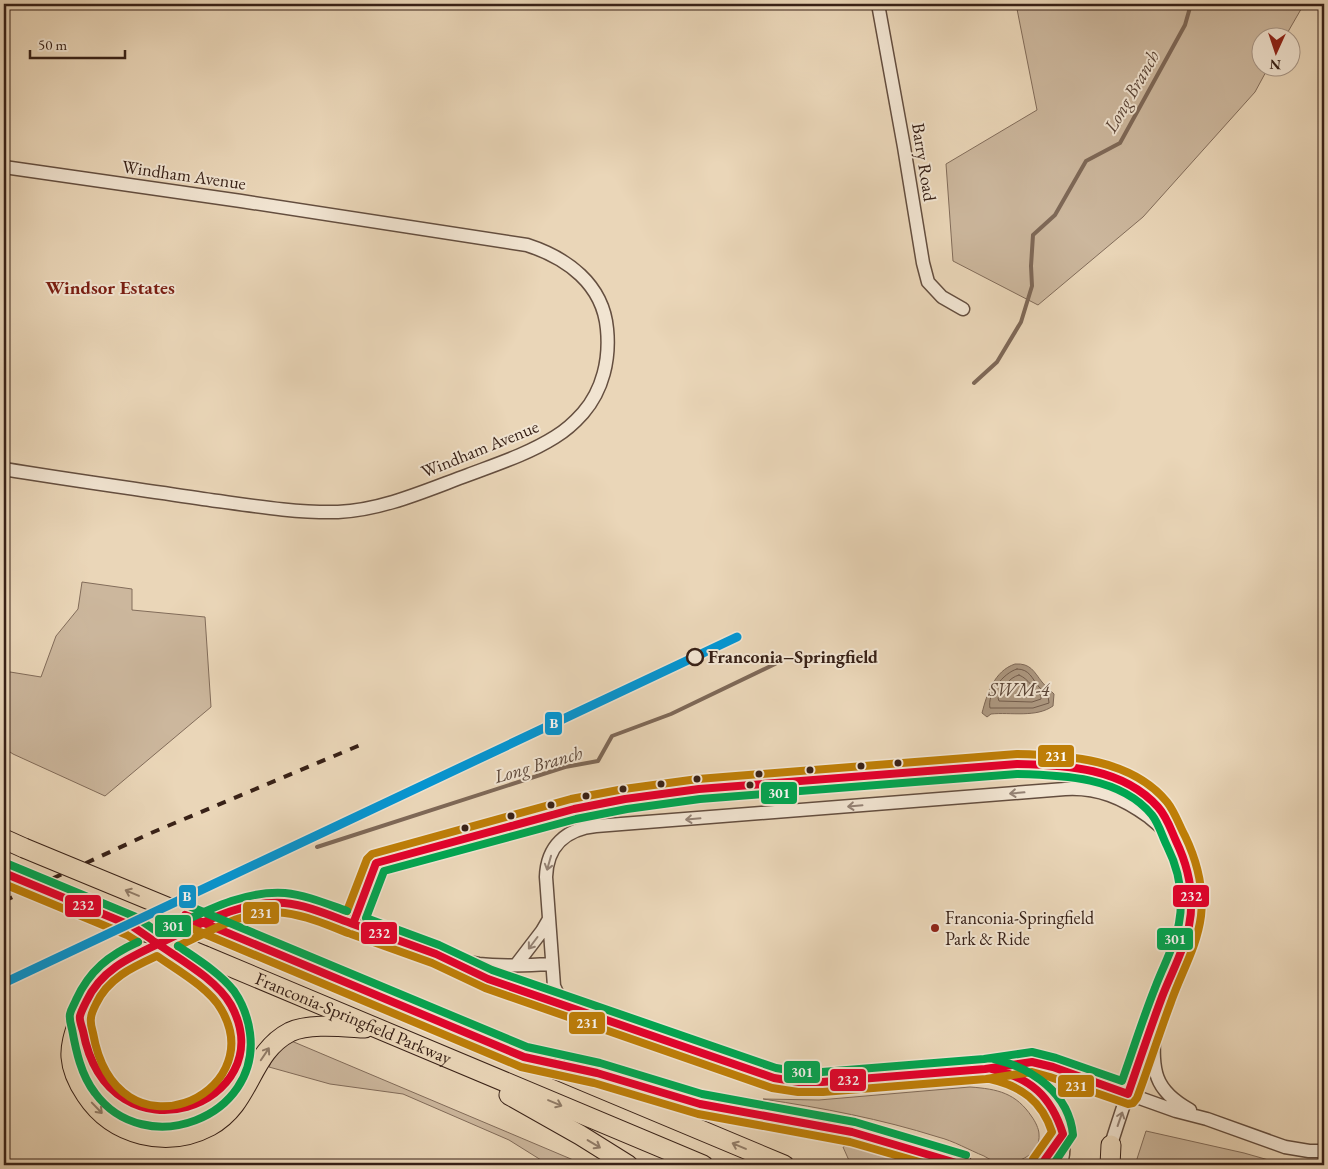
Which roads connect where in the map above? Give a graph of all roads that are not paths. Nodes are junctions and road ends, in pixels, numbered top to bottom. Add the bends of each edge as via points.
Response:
1 (878, 4) edge
2 (4, 167) edge
3 (963, 309) dead end
4 (4, 469) edge
5 (4, 839) edge
6 (4, 873) edge
7 (549, 919) junction
8 (132, 926) junction
9 (436, 954) junction
10 (552, 964) junction
11 (516, 965) junction
12 (568, 1008) junction
13 (80, 1016) junction
14 (1154, 1018) junction
15 (374, 1028) junction
16 (430, 1051) junction
17 (524, 1057) junction
18 (985, 1069) junction
19 (1128, 1094) junction
20 (1207, 1119) junction
21 (1063, 1134) junction
22 (1111, 1145) junction
23 (1324, 1151) edge
24 (628, 1165) edge
25 (703, 1165) edge
26 (784, 1165) edge
27 (962, 1165) edge
28 (1042, 1165) edge
29 (1061, 1165) edge
30 (1104, 1165) edge
31 (1110, 1165) edge

1 - 3 street, Barry Road via 922,263 928,282 942,297
2 - 4 street, Windham Avenue via 241,200 527,246 562,259 587,281 603,310 609,343 603,376 592,401 555,437 472,473 369,508 340,512 287,510
17 -> 5 main road, Franconia-Springfield Parkway, bridge
6 - 8 main road, Franconia-Springfield Parkway, bridge
7 - 10 street
7 -> 11 street
14 -> 7 street via 1189,925 1192,889 1188,871 1178,844 1153,820 1117,797 1095,790 1065,789 586,827 559,842 548,864
8 - 13 main road, bridge via 186,964 231,1005 238,1022 241,1045 238,1064 228,1084 213,1100 182,1116 159,1118 137,1113 118,1102 103,1087 85,1045
8 - 15 main road, Franconia-Springfield Parkway, bridge
9 - 11 street via 481,964
9 - 12 street via 488,979
9 - 13 street via 303,906 278,902 249,904 116,965 95,986
10 - 11 street
10 - 12 street via 556,992
12 - 18 street via 788,1081 822,1082
13 -> 15 main road via 71,1057 84,1093 95,1108 120,1127 161,1138 192,1133 221,1119 241,1096 266,1051 292,1031 319,1027
14 - 19 street
14 - 20 street via 1154,1063 1159,1081 1174,1100
15 - 16 main road, Franconia-Springfield Parkway
16 -> 24 main road
16 -> 25 main road, Franconia-Springfield Parkway
26 -> 17 main road, Franconia-Springfield Parkway
17 - 27 main road via 597,1073 700,1104 852,1132
18 - 19 street via 1039,1063
18 - 21 street via 1013,1074 1039,1089 1054,1109
19 - 20 street
22 -> 19 street
20 - 23 street via 1286,1147
21 - 28 main road
21 - 29 street
22 - 30 street
22 - 31 main road

